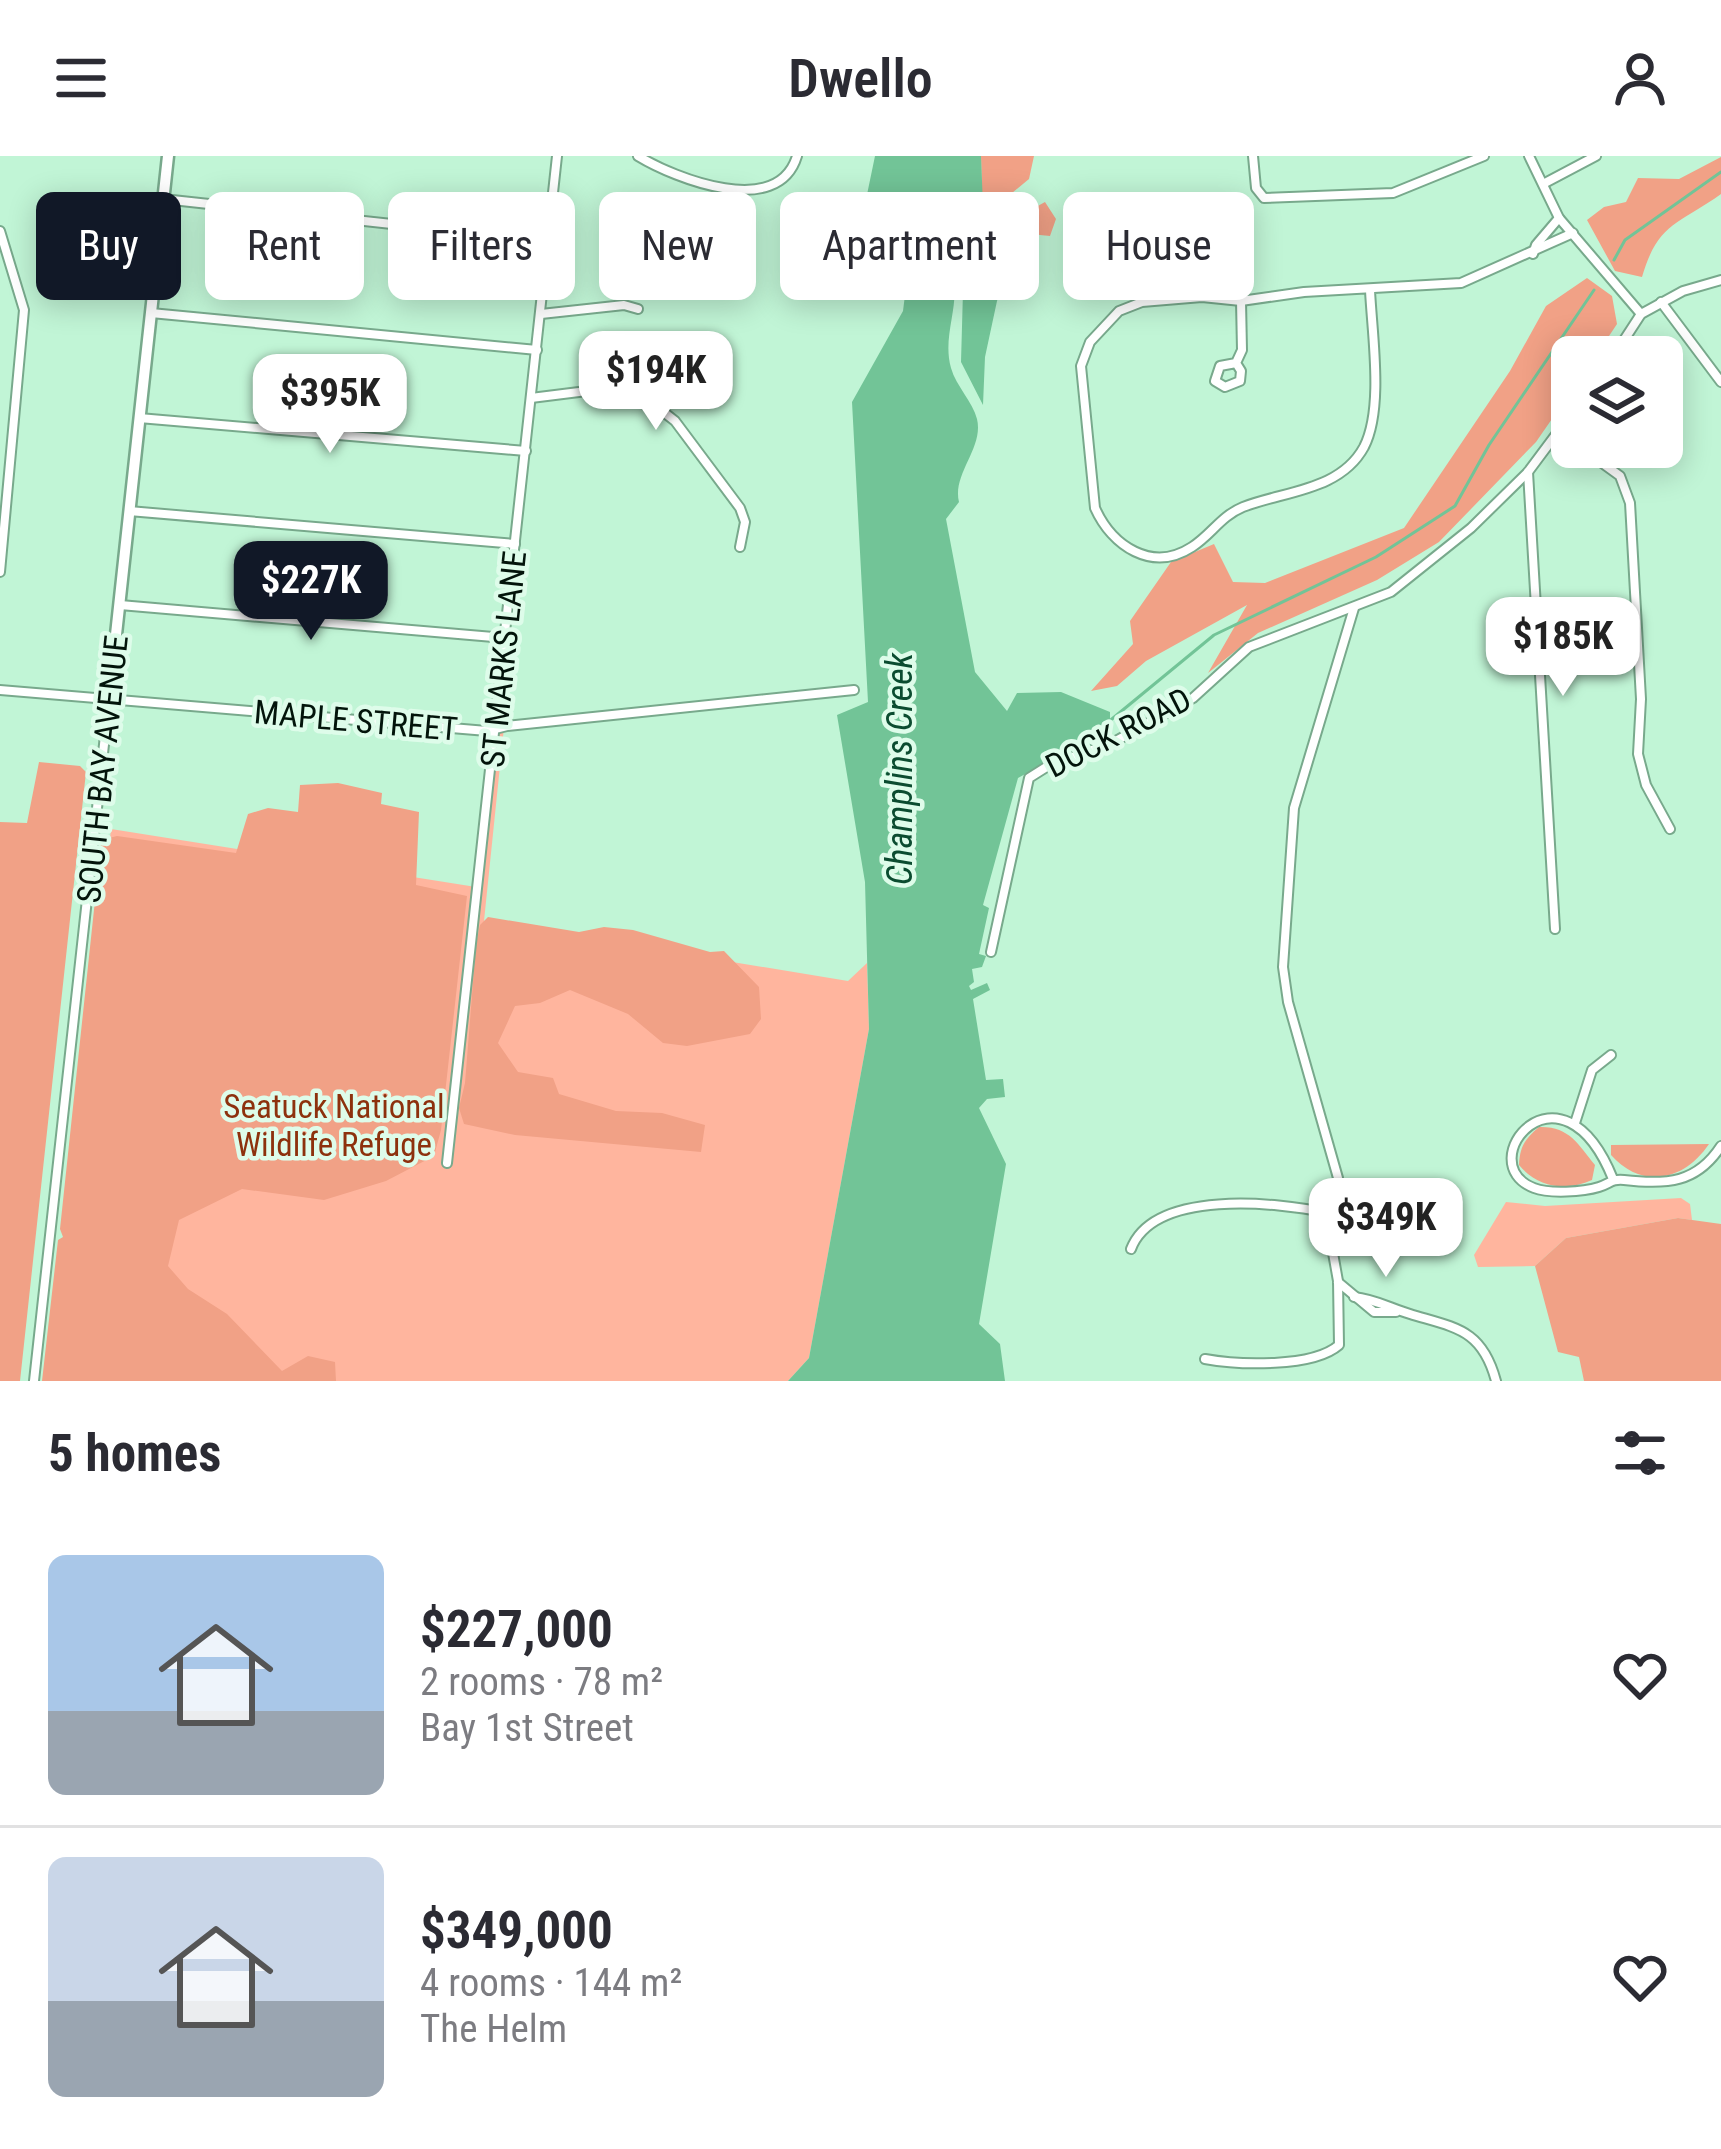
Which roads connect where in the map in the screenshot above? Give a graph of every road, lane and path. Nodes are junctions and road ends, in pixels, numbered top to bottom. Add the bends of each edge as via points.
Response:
1 (168, 156) edge
2 (557, 156) edge
3 (638, 156) edge
4 (797, 156) edge
5 (1253, 156) edge
6 (1484, 156) edge
7 (1529, 156) edge
8 (1596, 156) edge
9 (1543, 184) junction
10 (164, 192) edge
11 (553, 192) edge
12 (181, 201) edge
13 (1559, 218) junction
14 (388, 224) edge
15 (0, 231) edge
16 (1573, 232) junction
17 (1533, 254) junction
18 (1721, 280) edge
19 (1370, 290) junction
20 (152, 300) edge
21 (542, 300) edge
22 (1241, 302) junction
23 (1661, 302) junction
24 (638, 309) dead end
25 (151, 313) junction
26 (541, 314) junction
27 (1641, 314) junction
28 (1626, 336) edge
29 (537, 350) junction
30 (1236, 363) dead end
31 (1721, 382) edge
32 (531, 398) junction
33 (139, 418) junction
34 (1551, 442) edge
35 (526, 451) junction
36 (1609, 468) edge
37 (1528, 472) junction
38 (129, 512) junction
39 (515, 544) junction
40 (740, 547) dead end
41 (0, 572) edge
42 (120, 605) junction
43 (1354, 608) junction
44 (505, 638) junction
45 (0, 690) edge
46 (854, 690) dead end
47 (109, 699) junction
48 (496, 729) junction
49 (1670, 829) dead end
50 (1556, 929) dead end
51 (991, 952) dead end
52 (1610, 1054) dead end
53 (1575, 1123) junction
54 (1721, 1146) edge
55 (447, 1163) dead end
56 (1613, 1179) junction
57 (1328, 1213) junction
58 (1130, 1249) dead end
59 (1338, 1282) junction
60 (1205, 1359) dead end
61 (34, 1381) edge
62 (1496, 1381) edge

1 - 10 street, SOUTH BAY AVENUE
2 - 11 street, ST MARKS LANE
3 - 4 street via 670,175 742,188 778,183
5 - 6 street via 1260,195 1286,198 1394,194
7 - 9 street
8 - 9 street
9 - 13 street
12 - 14 street
13 - 16 street
13 - 17 street
15 - 41 street via 24,310
16 - 17 street
16 - 27 street
17 - 19 street via 1461,284
18 - 23 street
19 - 22 street
19 - 22 street via 1372,424 1345,470 1232,512 1175,555 1138,554 1105,530 1095,508 1080,385 1090,342 1118,311 1142,302
20 - 25 street, SOUTH BAY AVENUE
21 - 26 street, ST MARKS LANE
22 - 30 street
23 - 27 street
23 - 31 street
24 - 26 street
25 - 29 street
25 - 33 street, SOUTH BAY AVENUE
26 - 29 street, ST MARKS LANE
27 - 28 street
29 - 32 street, ST MARKS LANE
32 - 35 street, ST MARKS LANE
32 - 40 street via 621,390 662,408 740,508
33 - 35 street
33 - 38 street, SOUTH BAY AVENUE
34 - 37 street, DOCK ROAD
35 - 39 street, ST MARKS LANE
36 - 49 street via 1630,503 1639,754
37 - 43 street, DOCK ROAD via 1391,592
37 - 50 street
38 - 39 street
38 - 42 street, SOUTH BAY AVENUE
39 - 44 street, ST MARKS LANE
42 - 44 street
42 - 47 street, SOUTH BAY AVENUE
43 - 51 street, DOCK ROAD via 1249,647 1193,698 1030,778
43 - 57 street via 1294,808 1283,952 1288,1002 1338,1178
44 - 48 street, ST MARKS LANE
45 - 47 street, MAPLE STREET
46 - 48 street, MAPLE STREET
47 - 48 street, MAPLE STREET
47 - 61 street, SOUTH BAY AVENUE
48 - 55 street, ST MARKS LANE
52 - 53 street via 1592,1070
53 - 56 street
53 - 56 street via 1546,1119 1523,1129 1513,1147 1521,1180 1555,1190
54 - 56 street via 1700,1173 1680,1180
57 - 58 street via 1250,1203 1195,1208 1144,1227
57 - 59 street
59 - 60 street via 1339,1345 1325,1354 1242,1364
59 - 62 street via 1374,1312 1404,1312 1468,1332

